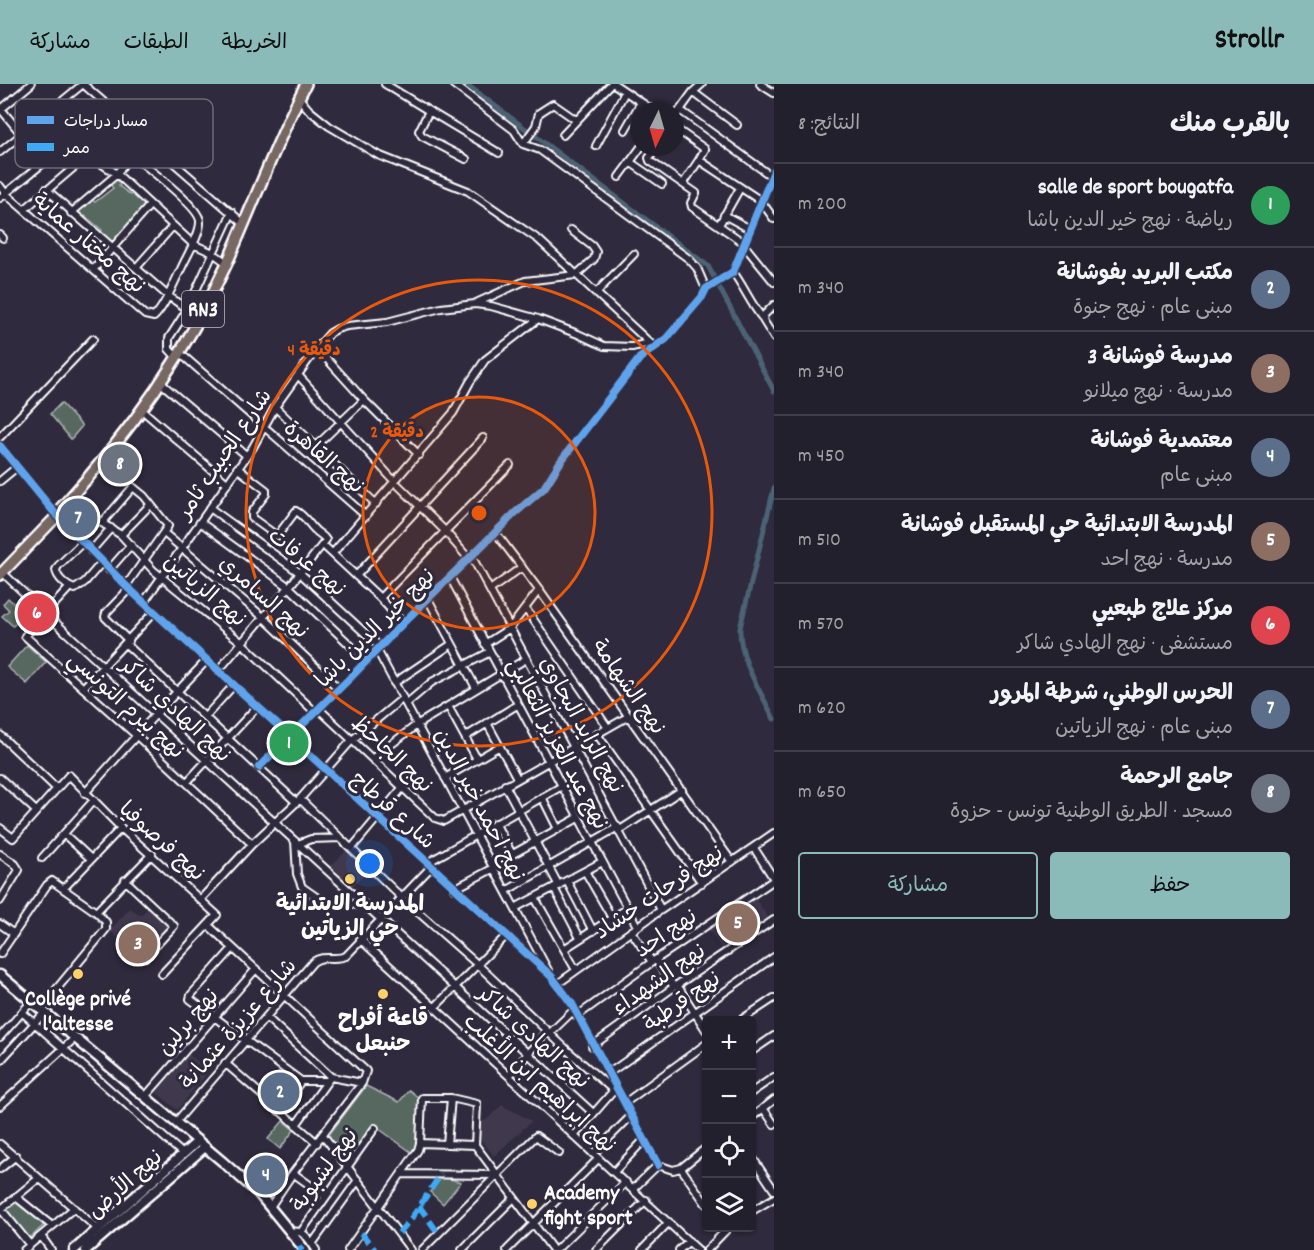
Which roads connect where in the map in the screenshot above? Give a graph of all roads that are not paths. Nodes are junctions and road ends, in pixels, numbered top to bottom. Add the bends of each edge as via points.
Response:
1 (31, 84) edge
2 (83, 84) edge
3 (306, 84) edge
4 (385, 84) edge
5 (453, 84) edge
6 (613, 84) edge
7 (702, 84) edge
8 (760, 84) edge
9 (625, 92) junction
10 (693, 92) junction
11 (774, 93) edge
12 (299, 98) junction
13 (65, 99) edge
14 (99, 99) edge
15 (641, 102) edge
16 (684, 104) edge
17 (0, 109) edge
18 (429, 111) junction
19 (684, 113) edge
20 (576, 120) junction
21 (630, 121) edge
22 (737, 125) dead end
23 (15, 126) edge
24 (625, 130) dead end
25 (684, 134) edge
26 (563, 135) dead end
27 (15, 140) edge
28 (524, 144) junction
29 (596, 146) dead end
30 (0, 152) edge
31 (499, 153) dead end
32 (634, 156) edge
33 (651, 156) edge
34 (466, 159) dead end
35 (699, 160) junction
36 (630, 162) junction
37 (37, 168) edge
38 (72, 168) edge
39 (108, 168) edge
40 (121, 168) edge
41 (148, 168) edge
42 (181, 168) edge
43 (117, 174) junction
44 (773, 174) edge
45 (619, 177) dead end
46 (662, 183) dead end
47 (683, 184) junction
48 (0, 186) edge
49 (740, 188) junction
50 (46, 189) junction
51 (3, 196) edge
52 (760, 201) junction
53 (150, 205) junction
54 (25, 209) junction
55 (232, 212) junction
56 (71, 213) junction
57 (724, 216) junction
58 (774, 219) edge
59 (243, 223) junction
60 (719, 225) junction
61 (173, 226) junction
62 (750, 229) junction
63 (571, 230) dead end
64 (193, 244) junction
65 (744, 244) junction
66 (113, 248) junction
67 (213, 253) junction
68 (634, 255) dead end
69 (227, 263) junction
70 (136, 268) junction
71 (94, 269) junction
72 (733, 272) junction
73 (576, 275) junction
74 (774, 282) edge
75 (707, 288) junction
76 (596, 293) junction
77 (168, 296) junction
78 (475, 304) junction
79 (774, 305) edge
80 (187, 310) junction
81 (200, 317) junction
82 (538, 319) junction
83 (763, 319) junction
84 (774, 338) edge
85 (93, 339) dead end
86 (652, 345) junction
87 (317, 348) junction
88 (178, 356) junction
89 (298, 375) junction
90 (161, 383) junction
91 (364, 400) junction
92 (275, 407) junction
93 (142, 410) junction
94 (341, 422) junction
95 (264, 426) junction
96 (0, 437) edge
97 (483, 438) dead end
98 (0, 446) edge
99 (315, 447) junction
100 (419, 455) junction
101 (247, 456) junction
102 (510, 465) dead end
103 (17, 467) junction
104 (237, 468) junction
105 (0, 481) edge
106 (395, 482) junction
107 (227, 483) junction
108 (72, 497) junction
109 (376, 504) junction
110 (150, 505) junction
111 (421, 506) junction
112 (210, 508) junction
113 (57, 513) junction
114 (366, 516) junction
115 (200, 522) junction
116 (102, 523) junction
117 (111, 528) junction
118 (444, 530) junction
119 (164, 533) junction
120 (495, 533) junction
121 (121, 535) junction
122 (82, 543) junction
123 (324, 543) junction
124 (131, 545) junction
125 (182, 547) junction
126 (91, 551) junction
127 (333, 553) junction
128 (470, 558) junction
129 (143, 560) junction
130 (102, 562) junction
131 (522, 567) junction
132 (1, 570) edge
133 (109, 570) junction
134 (300, 573) junction
135 (162, 576) junction
136 (356, 576) junction
137 (450, 577) junction
138 (70, 587) junction
139 (290, 587) junction
140 (127, 588) junction
141 (490, 590) junction
142 (539, 590) junction
143 (380, 598) junction
144 (428, 599) junction
145 (144, 602) junction
146 (526, 609) junction
147 (154, 612) junction
148 (46, 614) junction
149 (263, 617) junction
150 (403, 623) junction
151 (510, 628) junction
152 (128, 642) junction
153 (241, 642) junction
154 (452, 644) junction
155 (485, 644) junction
156 (379, 648) junction
157 (489, 652) junction
158 (526, 658) junction
159 (207, 660) junction
160 (367, 661) junction
161 (464, 665) junction
162 (103, 666) junction
163 (218, 671) junction
164 (501, 673) junction
165 (394, 683) junction
166 (233, 686) junction
167 (83, 688) junction
168 (476, 688) junction
169 (339, 689) junction
170 (178, 692) junction
171 (404, 701) junction
172 (517, 705) junction
173 (448, 706) junction
174 (256, 708) junction
175 (317, 710) junction
176 (156, 714) junction
177 (629, 716) junction
178 (205, 717) junction
179 (488, 723) junction
180 (418, 724) junction
181 (608, 728) junction
182 (597, 734) junction
183 (0, 735) edge
184 (137, 736) junction
185 (290, 736) junction
186 (465, 737) junction
187 (227, 739) junction
188 (352, 740) junction
189 (500, 746) junction
190 (575, 746) junction
191 (373, 758) junction
192 (477, 759) junction
193 (207, 760) junction
194 (547, 761) junction
195 (259, 767) junction
196 (325, 771) junction
197 (0, 778) edge
198 (446, 778) junction
199 (517, 778) junction
200 (187, 782) junction
201 (505, 785) junction
202 (561, 786) junction
203 (403, 787) junction
204 (57, 789) junction
205 (682, 790) junction
206 (85, 793) junction
207 (542, 797) junction
208 (94, 800) junction
209 (298, 801) junction
210 (463, 809) junction
211 (519, 810) junction
212 (650, 810) junction
213 (36, 812) junction
214 (377, 818) junction
215 (578, 818) junction
216 (274, 823) junction
217 (495, 823) junction
218 (0, 828) edge
219 (121, 828) junction
220 (619, 828) junction
221 (558, 829) junction
222 (476, 833) junction
223 (774, 833) edge
224 (64, 834) junction
225 (341, 838) junction
226 (536, 841) junction
227 (591, 841) junction
228 (296, 842) junction
229 (252, 844) junction
230 (352, 848) junction
231 (754, 848) junction
232 (0, 854) edge
233 (152, 854) junction
234 (512, 854) junction
235 (42, 858) dead end
236 (91, 859) junction
237 (602, 862) junction
238 (732, 862) junction
239 (429, 865) junction
240 (494, 866) junction
241 (549, 867) junction
242 (585, 871) junction
243 (774, 879) edge
244 (124, 880) junction
245 (567, 881) junction
246 (702, 883) junction
247 (556, 887) junction
248 (64, 888) junction
249 (454, 889) junction
250 (506, 891) junction
251 (401, 897) junction
252 (535, 898) junction
253 (201, 899) junction
254 (0, 901) edge
255 (366, 906) junction
256 (515, 908) junction
257 (628, 908) junction
258 (661, 910) junction
259 (96, 912) junction
260 (612, 918) junction
261 (381, 919) junction
262 (774, 920) edge
263 (0, 924) edge
264 (208, 925) junction
265 (638, 926) junction
266 (593, 931) junction
267 (632, 931) junction
268 (14, 934) junction
269 (506, 936) junction
270 (580, 938) junction
271 (360, 939) junction
272 (233, 948) junction
273 (564, 949) junction
274 (1, 951) edge
275 (145, 957) dead end
276 (774, 957) edge
277 (654, 961) junction
278 (477, 964) junction
279 (255, 969) junction
280 (576, 970) junction
281 (162, 974) dead end
282 (0, 975) edge
283 (551, 976) junction
284 (563, 980) dead end
285 (453, 986) junction
286 (675, 986) junction
287 (285, 996) junction
288 (774, 998) edge
289 (32, 1001) junction
290 (434, 1008) junction
291 (43, 1010) junction
292 (694, 1011) junction
293 (23, 1013) junction
294 (576, 1013) junction
295 (747, 1016) edge
296 (215, 1017) junction
297 (266, 1017) junction
298 (35, 1022) junction
299 (702, 1024) edge
300 (549, 1032) junction
301 (1, 1034) edge
302 (75, 1038) junction
303 (773, 1039) edge
304 (245, 1041) junction
305 (592, 1046) junction
306 (702, 1047) edge
307 (756, 1049) edge
308 (64, 1050) junction
309 (528, 1054) junction
310 (0, 1061) edge
311 (225, 1063) junction
312 (609, 1073) junction
313 (509, 1076) junction
314 (774, 1077) edge
315 (329, 1079) junction
316 (301, 1081) junction
317 (362, 1083) junction
318 (615, 1089) junction
319 (756, 1089) edge
320 (145, 1097) junction
321 (451, 1098) junction
322 (774, 1100) edge
323 (626, 1102) junction
324 (0, 1106) edge
325 (763, 1108) junction
326 (279, 1111) junction
327 (593, 1113) junction
328 (756, 1114) edge
329 (631, 1116) junction
330 (176, 1122) junction
331 (774, 1124) edge
332 (296, 1125) junction
333 (375, 1128) dead end
334 (323, 1135) junction
335 (574, 1136) junction
336 (644, 1140) junction
337 (317, 1143) junction
338 (420, 1143) junction
339 (0, 1144) edge
340 (202, 1144) junction
341 (447, 1144) junction
342 (475, 1145) junction
343 (559, 1152) dead end
344 (702, 1152) edge
345 (183, 1154) junction
346 (16, 1156) junction
347 (596, 1156) junction
348 (756, 1162) edge
349 (658, 1165) junction
350 (347, 1166) junction
351 (681, 1167) junction
352 (0, 1169) edge
353 (614, 1172) junction
354 (293, 1173) junction
355 (402, 1174) junction
356 (496, 1175) junction
357 (39, 1178) junction
358 (358, 1180) junction
359 (626, 1182) junction
360 (633, 1189) junction
361 (774, 1190) edge
362 (325, 1196) junction
363 (16, 1197) junction
364 (514, 1198) junction
365 (702, 1198) edge
366 (774, 1198) edge
367 (646, 1200) junction
368 (270, 1207) junction
369 (379, 1207) junction
370 (74, 1208) junction
371 (0, 1209) edge
372 (756, 1209) edge
373 (669, 1222) junction
374 (534, 1224) junction
375 (52, 1227) junction
376 (102, 1231) junction
377 (296, 1232) junction
378 (722, 1232) edge
379 (41, 1236) junction
380 (689, 1241) junction
381 (30, 1245) junction
382 (309, 1247) edge
383 (24, 1250) edge
384 (51, 1250) edge
385 (74, 1250) edge
386 (86, 1250) edge
387 (316, 1250) edge
388 (348, 1250) edge
389 (411, 1250) edge
390 (422, 1250) edge
391 (462, 1250) edge
392 (507, 1250) edge
393 (554, 1250) edge
394 (596, 1250) edge
395 (642, 1250) edge
396 (680, 1250) edge
397 (698, 1250) edge
398 (707, 1250) edge

1 - 17 street
2 - 13 street
2 - 14 street
3 - 12 main road, RN3
4 - 18 street
5 - 28 street via 514,130
6 - 9 street
6 - 20 street
7 - 10 street
8 - 11 street
9 - 15 street
9 - 29 street
10 - 16 street
10 - 22 street
12 - 59 main road, RN3
12 - 73 street via 329,126 378,155 468,191 539,240
17 - 23 street
18 - 31 street
18 - 34 street via 420,134
19 - 44 street
20 - 26 street
20 - 28 street via 552,104 539,113 537,126
21 - 24 street
25 - 35 street via 705,148
27 - 30 street
28 - 75 street via 540,150 689,260
32 - 36 street
33 - 47 street via 650,161
35 - 47 street
35 - 49 street
36 - 45 street
36 - 46 street
37 - 51 street
38 - 50 street
39 - 43 street
40 - 43 street
41 - 64 street via 197,213 200,222
42 - 55 street
43 - 53 street
43 - 56 street
44 - 52 street
47 - 60 street via 696,193 692,207
48 - 51 street, نهج مختار عماية
49 - 52 street
49 - 57 street
50 - 54 street
50 - 56 street
51 - 54 street, نهج مختار عماية
52 - 58 street
52 - 62 street
53 - 61 street
53 - 66 street
54 - 71 street, نهج مختار عماية
55 - 59 street
55 - 67 street
56 - 66 street
57 - 60 street
57 - 62 street
59 - 69 main road, RN3
60 - 65 street
61 - 64 street
61 - 70 street
62 - 65 street
63 - 73 street via 596,252 594,259
64 - 67 street
64 - 77 street
65 - 72 street
65 - 74 street
66 - 70 street
66 - 71 street
67 - 69 street
67 - 80 street
68 - 76 street
69 - 81 main road, RN3
70 - 77 street
71 - 77 street, نهج مختار عماية via 151,317
72 - 75 street
72 - 83 street
73 - 76 street
73 - 78 street via 525,281
75 - 86 street, نهج خير الدين باشا via 680,323
76 - 86 street
77 - 80 street
78 - 82 street, شارع الحبيب ثامر
78 - 87 street, شارع الحبيب ثامر via 347,326 330,333
79 - 83 street
80 - 81 street
80 - 88 street via 168,343
81 - 88 main road, RN3
82 - 86 street, شارع الحبيب ثامر via 604,346
82 - 100 street via 485,360 453,412
83 - 84 street
85 - 96 street
86 - 120 street, نهج خير الدين باشا via 567,452 548,484
87 - 89 street, شارع الحبيب ثامر
87 - 91 street
88 - 90 main road, RN3
88 - 95 street, نهج القاهرة
89 - 92 street, شارع الحبيب ثامر
89 - 94 street, نهج الرايد البجاوي
90 - 93 main road, RN3
90 - 101 street
91 - 94 street
91 - 100 street
92 - 95 street, شارع الحبيب ثامر
92 - 99 street
93 - 107 street
93 - 108 main road, RN3
94 - 99 street
94 - 106 street, نهج الرايد البجاوي
95 - 101 street, شارع الحبيب ثامر
95 - 114 street, نهج القاهرة
97 - 111 street
98 - 103 street, شارع قرطاج
99 - 109 street
100 - 106 street
101 - 104 street, شارع الحبيب ثامر
102 - 118 street
103 - 105 street
103 - 113 street, شارع قرطاج
104 - 107 street, شارع الحبيب ثامر
104 - 123 street via 266,490 252,518 277,536 296,511 325,537
106 - 109 street
106 - 111 street, نهج الرايد البجاوي
107 - 112 street, شارع الحبيب ثامر
108 - 113 main road, RN3
108 - 116 street, نهج الزياتين
109 - 114 street
110 - 116 street via 133,487
110 - 119 street via 168,526
110 - 121 street
111 - 118 street, نهج الرايد البجاوي
111 - 136 street
112 - 115 street, شارع الحبيب ثامر
112 - 134 street, نهج عرفات
113 - 122 street, شارع قرطاج
113 - 132 main road, RN3
114 - 127 street
115 - 125 street, شارع الحبيب ثامر
115 - 139 street
116 - 117 street, نهج الزياتين
117 - 121 street, نهج الزياتين
117 - 126 street
118 - 128 street, نهج الرايد البجاوي
118 - 143 street
119 - 125 street, نهج السامري
119 - 129 street
120 - 128 street, نهج خير الدين باشا
120 - 131 street, نهج الشهامة
121 - 124 street, نهج الزياتين
122 - 126 street, شارع قرطاج
122 - 138 street via 56,570
123 - 127 street
123 - 134 street
124 - 129 street, نهج الزياتين
124 - 133 street
125 - 135 street, شارع الحبيب ثامر
125 - 149 street, نهج السامري
126 - 130 street, شارع قرطاج
127 - 136 street
128 - 137 street, نهج خير الدين باشا
128 - 141 street, نهج الرايد البجاوي
129 - 135 street, نهج الزياتين
129 - 140 street
130 - 133 street, شارع قرطاج
130 - 138 street, نهج بيرم التونسي via 80,587
131 - 141 street
131 - 142 street, نهج الشهامة
132 - 148 street, نهج الهادي شاكر
133 - 140 street, شارع قرطاج
134 - 139 street
134 - 156 street, نهج عرفات
135 - 145 street, شارع الحبيب ثامر
135 - 153 street, نهج الزياتين
136 - 143 street
137 - 144 street, نهج خير الدين باشا
137 - 155 street, نهج عبد العزيز الثعالبي
138 - 148 street, نهج بيرم التونسي
139 - 149 street
139 - 160 street
140 - 145 street, شارع قرطاج
140 - 152 street via 105,617
141 - 151 street, نهج الرايد البجاوي
142 - 146 street
142 - 177 street, نهج الشهامة
143 - 150 street
144 - 150 street, نهج خير الدين باشا
144 - 154 street
145 - 147 street, شارع قرطاج
146 - 151 street
146 - 181 street
147 - 152 street
147 - 159 street, شارع قرطاج
148 - 162 street, نهج الهادي شاكر
148 - 167 street, نهج بيرم التونسي via 25,636
149 - 153 street
149 - 169 street, نهج السامري
150 - 156 street, نهج خير الدين باشا
151 - 155 street
151 - 158 street, نهج الرايد البجاوي
152 - 162 street
152 - 170 street
153 - 163 street
153 - 175 street, نهج الزياتين
154 - 161 street
154 - 165 street
155 - 157 street, نهج عبد العزيز الثعالبي
156 - 160 street, نهج خير الدين باشا
156 - 165 street, نهج احمد خير الدين
157 - 161 street
157 - 164 street, نهج عبد العزيز الثعالبي
158 - 164 street
158 - 190 street, نهج الرايد البجاوي
159 - 163 street, شارع قرطاج
159 - 170 street
160 - 169 street, نهج خير الدين باشا
161 - 168 street
161 - 171 street
162 - 167 street
162 - 176 street, نهج الهادي شاكر
163 - 166 street, شارع قرطاج
164 - 168 street
164 - 172 street, نهج عبد العزيز الثعالبي
165 - 171 street, نهج احمد خير الدين
166 - 174 street, شارع قرطاج
166 - 178 street
167 - 184 street, نهج بيرم التونسي
168 - 173 street
169 - 175 street, نهج خير الدين باشا
170 - 176 street
170 - 178 street
171 - 180 street, نهج احمد خير الدين
171 - 188 street
172 - 179 street
172 - 194 street, نهج عبد العزيز الثعالبي
173 - 180 street
173 - 186 street
174 - 185 street, شارع قرطاج
174 - 187 street
175 - 185 street, نهج خير الدين باشا
175 - 188 street, نهج الجاحظ
176 - 184 street
176 - 193 street, نهج الهادي شاكر
177 - 181 street
177 - 205 street, نهج الشهامة
178 - 187 street
179 - 186 street
179 - 189 street
180 - 191 street
180 - 198 street, نهج احمد خير الدين
181 - 182 street
182 - 190 street
182 - 212 street
183 - 204 street
184 - 200 street, نهج بيرم التونسي
184 - 206 street
185 - 195 street, نهج خير الدين باشا
185 - 196 street, شارع قرطاج
186 - 192 street
187 - 193 street
187 - 195 street
188 - 191 street, نهج الجاحظ
188 - 196 street
189 - 192 street
189 - 199 street
190 - 194 street
190 - 220 street, نهج الرايد البجاوي
191 - 203 street, نهج الجاحظ
192 - 198 street
193 - 200 street
193 - 216 street, نهج الهادي شاكر
194 - 199 street
194 - 202 street, نهج عبد العزيز الثعالبي
195 - 209 street
196 - 209 street
196 - 214 street, شارع قرطاج
197 - 213 street
198 - 210 street, نهج احمد خير الدين
199 - 201 street
200 - 229 street, نهج بيرم التونسي
201 - 210 street
201 - 211 street
202 - 207 street, شارع عزيزة عثمانة
202 - 215 street, نهج عبد العزيز الثعالبي
203 - 210 street, نهج الجاحظ via 435,818 444,821
203 - 214 street
204 - 206 street, نهج فرصوفيا via 69,775
204 - 213 street
205 - 212 street
205 - 238 street, نهج الشهامة
206 - 208 street, نهج فرصوفيا
207 - 211 street, شارع عزيزة عثمانة
207 - 221 street
208 - 219 street, نهج فرصوفيا
208 - 224 street
209 - 216 street
209 - 225 street
210 - 222 street, نهج احمد خير الدين
211 - 217 street, شارع عزيزة عثمانة
211 - 226 street
212 - 220 street
212 - 246 street
213 - 218 street via 13,838
214 - 230 street
214 - 239 street, شارع قرطاج
215 - 221 street
215 - 227 street, نهج عبد العزيز الثعالبي
216 - 228 street, نهج الهادي شاكر
216 - 229 street
217 - 222 street, شارع عزيزة عثمانة
217 - 234 street
219 - 233 street, نهج فرصوفيا
219 - 236 street
220 - 227 street
220 - 258 street, نهج الرايد البجاوي
221 - 226 street
222 - 239 street, شارع عزيزة عثمانة
222 - 240 street, نهج احمد خير الدين
223 - 231 street, نهج فرحات حشاد
224 - 235 street
224 - 236 street
225 - 228 street
225 - 230 street
226 - 234 street
226 - 241 street
227 - 237 street, نهج عبد العزيز الثعالبي
227 - 241 street
228 - 255 street, نهج الهادي شاكر
228 - 255 street via 297,874 302,887 325,903
229 - 253 street
230 - 251 street
231 - 238 street, نهج فرحات حشاد
231 - 243 street
232 - 254 street via 19,870
233 - 244 street
233 - 253 street, نهج فرصوفيا
234 - 240 street
236 - 248 street
237 - 242 street
237 - 257 street, نهج عبد العزيز الثعالبي
238 - 246 street, نهج فرحات حشاد
239 - 249 street, شارع قرطاج
239 - 251 street, شارع عزيزة عثمانة
240 - 249 street
240 - 250 street, نهج احمد خير الدين
241 - 247 street
241 - 250 street
242 - 245 street
242 - 260 street
243 - 277 street, نهج احد
244 - 259 street
244 - 275 street via 174,926
245 - 247 street
245 - 266 street
246 - 258 street, نهج فرحات حشاد
247 - 252 street
247 - 270 street
248 - 259 street
248 - 268 street via 50,882
249 - 269 street, شارع قرطاج
250 - 256 street, نهج احمد خير الدين
251 - 261 street, شارع عزيزة عثمانة
251 - 278 street
252 - 256 street
252 - 273 street
253 - 264 street, نهج فرصوفيا via 217,915
255 - 261 street, نهج الهادي شاكر
256 - 283 street, نهج احمد خير الدين
257 - 260 street
257 - 265 street, نهج عبد العزيز الثعالبي
258 - 265 street, نهج فرحات حشاد
259 - 291 street via 106,922 106,929
260 - 266 street
261 - 271 street, شارع عزيزة عثمانة
261 - 285 street, نهج الهادي شاكر
262 - 286 street, نهج الشهداء
263 - 268 street
264 - 272 street
264 - 281 street
265 - 267 street, نهج فرحات حشاد
266 - 270 street
267 - 277 street
267 - 280 street, نهج فرحات حشاد
268 - 274 street
269 - 278 street
269 - 283 street, شارع قرطاج
270 - 273 street
271 - 287 street, شارع عزيزة عثمانة via 343,957 318,959
271 - 290 street, نهج ابراهيم ابن الأغلب
272 - 279 street
272 - 296 street via 191,995 190,999
273 - 280 street
276 - 292 street, نهج قرطبة
277 - 286 street
277 - 294 street, نهج احد
278 - 285 street
278 - 300 street
279 - 287 street
279 - 296 street, نهج برلين
280 - 284 street, نهج فرحات حشاد
282 - 289 main road
283 - 294 street, شارع قرطاج
285 - 290 street
285 - 309 street, نهج الهادي شاكر
286 - 292 street
286 - 305 street, نهج الشهداء
287 - 297 street, شارع عزيزة عثمانة
287 - 317 street via 366,1071
288 - 295 street
289 - 291 main road
289 - 293 street
290 - 313 street, نهج ابراهيم ابن الأغلب
291 - 298 street
291 - 302 main road
292 - 299 street
292 - 312 street, نهج قرطبة
293 - 298 street
293 - 301 street
294 - 300 street, نهج احد
294 - 305 street, شارع قرطاج
296 - 304 street
296 - 320 street, نهج برلين
297 - 304 street, شارع عزيزة عثمانة
297 - 315 street
298 - 308 street
298 - 310 street
300 - 309 street, نهج احد
300 - 318 street
302 - 308 street
302 - 320 main road
303 - 307 street
304 - 311 street, شارع عزيزة عثمانة
304 - 316 street
305 - 312 street, شارع قرطاج
306 - 323 street
308 - 324 street
308 - 345 street
309 - 313 street, نهج احد
309 - 327 street, نهج الهادي شاكر
311 - 326 street
311 - 330 street, شارع عزيزة عثمانة
312 - 318 street, شارع قرطاج
313 - 335 street, نهج ابراهيم ابن الأغلب
314 - 319 street
315 - 316 street
315 - 317 street
315 - 332 street
316 - 326 street
317 - 334 street
318 - 323 street, شارع قرطاج
318 - 327 street
320 - 330 main road
321 - 338 street via 422,1098
321 - 341 street
321 - 342 street via 477,1104
322 - 325 street
323 - 329 street, شارع قرطاج
325 - 328 street
325 - 331 street
326 - 332 street
327 - 335 street
329 - 336 street, شارع قرطاج
329 - 347 street
330 - 340 main road
332 - 337 street
333 - 350 street, نهج لشبوبة
334 - 337 street
334 - 350 street
335 - 347 street, نهج ابراهيم ابن الأغلب
336 - 349 street, شارع قرطاج
336 - 353 street
337 - 354 street
338 - 341 street
338 - 355 street
339 - 346 street
340 - 345 main road, نهج الأرض
340 - 368 main road
340 - 376 main road, نهج الأرض
341 - 342 street
342 - 356 street
343 - 356 street via 536,1136
344 - 351 street
345 - 376 main road, نهج الأرض
346 - 352 street
346 - 357 street
347 - 353 street, نهج ابراهيم ابن الأغلب
347 - 374 street
348 - 361 street
349 - 351 street via 673,1170
349 - 360 street
350 - 358 street
350 - 362 street, نهج لشبوبة
351 - 365 street
353 - 359 street, نهج ابراهيم ابن الأغلب
354 - 362 street
354 - 368 street
355 - 356 street
355 - 369 street
356 - 364 street
356 - 390 street
357 - 363 street
357 - 370 street
358 - 369 street
358 - 382 street
359 - 360 street, نهج ابراهيم ابن الأغلب
359 - 393 street
360 - 367 street, نهج ابراهيم ابن الأغلب
362 - 377 street, نهج لشبوبة
363 - 371 street
363 - 375 street
364 - 374 street
364 - 391 street
366 - 372 street
367 - 373 street, نهج ابراهيم ابن الأغلب
367 - 394 street
368 - 377 main road
369 - 388 street
369 - 389 street
370 - 375 street
370 - 376 street
371 - 381 street
373 - 380 street, نهج ابراهيم ابن الأغلب
373 - 395 street
374 - 392 street
374 - 393 street
375 - 379 street
376 - 385 main road, نهج الأرض
376 - 386 main road, نهج الأرض
377 - 382 main road
378 - 398 street
379 - 381 street
379 - 384 street
380 - 396 street
380 - 397 street, نهج ابراهيم ابن الأغلب
381 - 383 street
382 - 387 street

